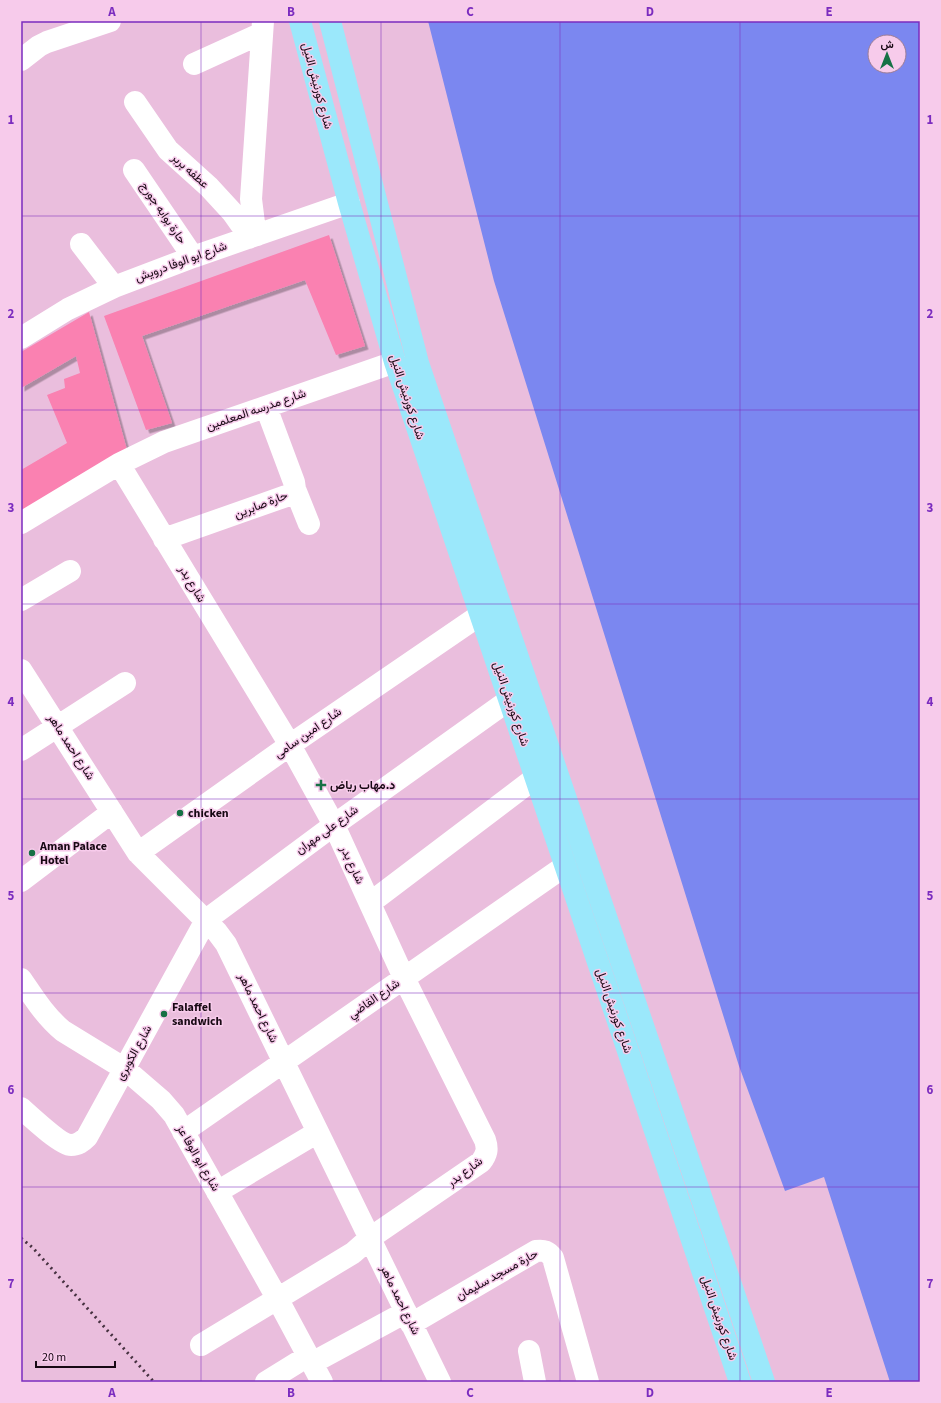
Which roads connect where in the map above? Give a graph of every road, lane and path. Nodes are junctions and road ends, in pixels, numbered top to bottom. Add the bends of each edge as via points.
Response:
1 (110, 21) edge
2 (300, 21) edge
3 (330, 21) edge
4 (262, 27) edge
5 (21, 60) edge
6 (194, 64) dead end
7 (135, 102) dead end
8 (134, 170) dead end
9 (349, 204) junction
10 (253, 237) junction
11 (81, 244) dead end
12 (193, 257) junction
13 (114, 286) junction
14 (22, 334) edge
15 (395, 362) junction
16 (266, 407) junction
17 (119, 464) junction
18 (295, 489) junction
19 (21, 523) edge
20 (310, 524) dead end
21 (164, 539) junction
22 (70, 571) dead end
23 (21, 600) edge
24 (480, 615) junction
25 (21, 670) edge
26 (125, 683) dead end
27 (509, 700) junction
28 (58, 727) junction
29 (290, 745) junction
30 (21, 750) edge
31 (536, 778) junction
32 (112, 812) junction
33 (334, 825) junction
34 (138, 853) junction
35 (565, 866) junction
36 (21, 882) edge
37 (370, 903) junction
38 (206, 920) junction
39 (404, 978) junction
40 (21, 979) edge
41 (284, 1062) junction
42 (125, 1069) junction
43 (21, 1108) edge
44 (183, 1132) junction
45 (318, 1132) junction
46 (217, 1192) junction
47 (370, 1238) junction
48 (278, 1298) junction
49 (409, 1318) junction
50 (201, 1344) dead end
51 (529, 1351) dead end
52 (310, 1359) junction
53 (266, 1382) edge
54 (322, 1382) edge
55 (440, 1382) edge
56 (535, 1382) edge
57 (588, 1382) edge
58 (740, 1382) edge
59 (764, 1382) edge

1 - 5 street via 48,42
2 - 9 main road, شارع كورنيش النيل
3 - 59 main road, شارع كورنيش النيل via 418,363
4 - 6 street
4 - 10 street via 251,199
7 - 10 street, عطفه بربر via 168,150 209,187
8 - 12 street, حارة بوابه جورج
9 - 10 street, شارع ابو الوفا درويش
9 - 15 main road, شارع كورنيش النيل
10 - 12 street, شارع ابو الوفا درويش
11 - 13 street
12 - 13 street, شارع ابو الوفا درويش
13 - 14 street, شارع ابو الوفا درويش
15 - 16 street, شارع مدرسه المعلمين
15 - 24 main road, شارع كورنيش النيل
16 - 17 street, شارع مدرسه المعلمين via 164,442
16 - 18 street, حارة صابرين
17 - 19 street
17 - 21 street, شارع بدر
18 - 20 street
18 - 21 street, حارة صابرين via 286,497
21 - 29 street, شارع بدر
22 - 23 street
24 - 27 main road, شارع كورنيش النيل
24 - 29 street, شارع امين سامى
25 - 28 street, شارع احمد ماهر
26 - 28 street
27 - 31 main road, شارع كورنيش النيل
27 - 33 street, شارع على مهران
28 - 30 street
28 - 32 street, شارع احمد ماهر
29 - 33 street, شارع بدر
29 - 34 street, شارع امين سامى
31 - 35 main road, شارع كورنيش النيل
31 - 37 street
32 - 34 street, شارع احمد ماهر
32 - 36 street
33 - 37 street, شارع بدر
33 - 38 street, شارع على مهران
34 - 38 street, شارع احمد ماهر
35 - 39 street, شارع القاضي
35 - 58 main road, شارع كورنيش النيل
37 - 39 street, شارع بدر
38 - 41 street, شارع احمد ماهر via 226,944
38 - 42 street, شارع الكوبرى
39 - 41 street, شارع القاضي
39 - 47 street, شارع بدر via 485,1140 486,1156 481,1162
40 - 42 street, شارع ابو الوفا عز via 41,1009 63,1031
41 - 44 street, شارع القاضي
41 - 45 street, شارع احمد ماهر
42 - 43 street, شارع الكوبرى via 87,1137 80,1144 70,1146 60,1141
42 - 44 street, شارع ابو الوفا عز via 161,1100 174,1115
44 - 46 street, شارع ابو الوفا عز
45 - 46 street
45 - 47 street, شارع احمد ماهر
46 - 48 street, شارع ابو الوفا عز
47 - 48 street via 352,1253
47 - 49 street, شارع احمد ماهر
48 - 50 street
48 - 52 street, شارع ابو الوفا عز
49 - 52 street
49 - 55 street, شارع احمد ماهر
49 - 57 street, حارة مسجد سليمان via 536,1251 543,1250 553,1258
51 - 56 street
52 - 53 street
52 - 54 street, شارع ابو الوفا عز

